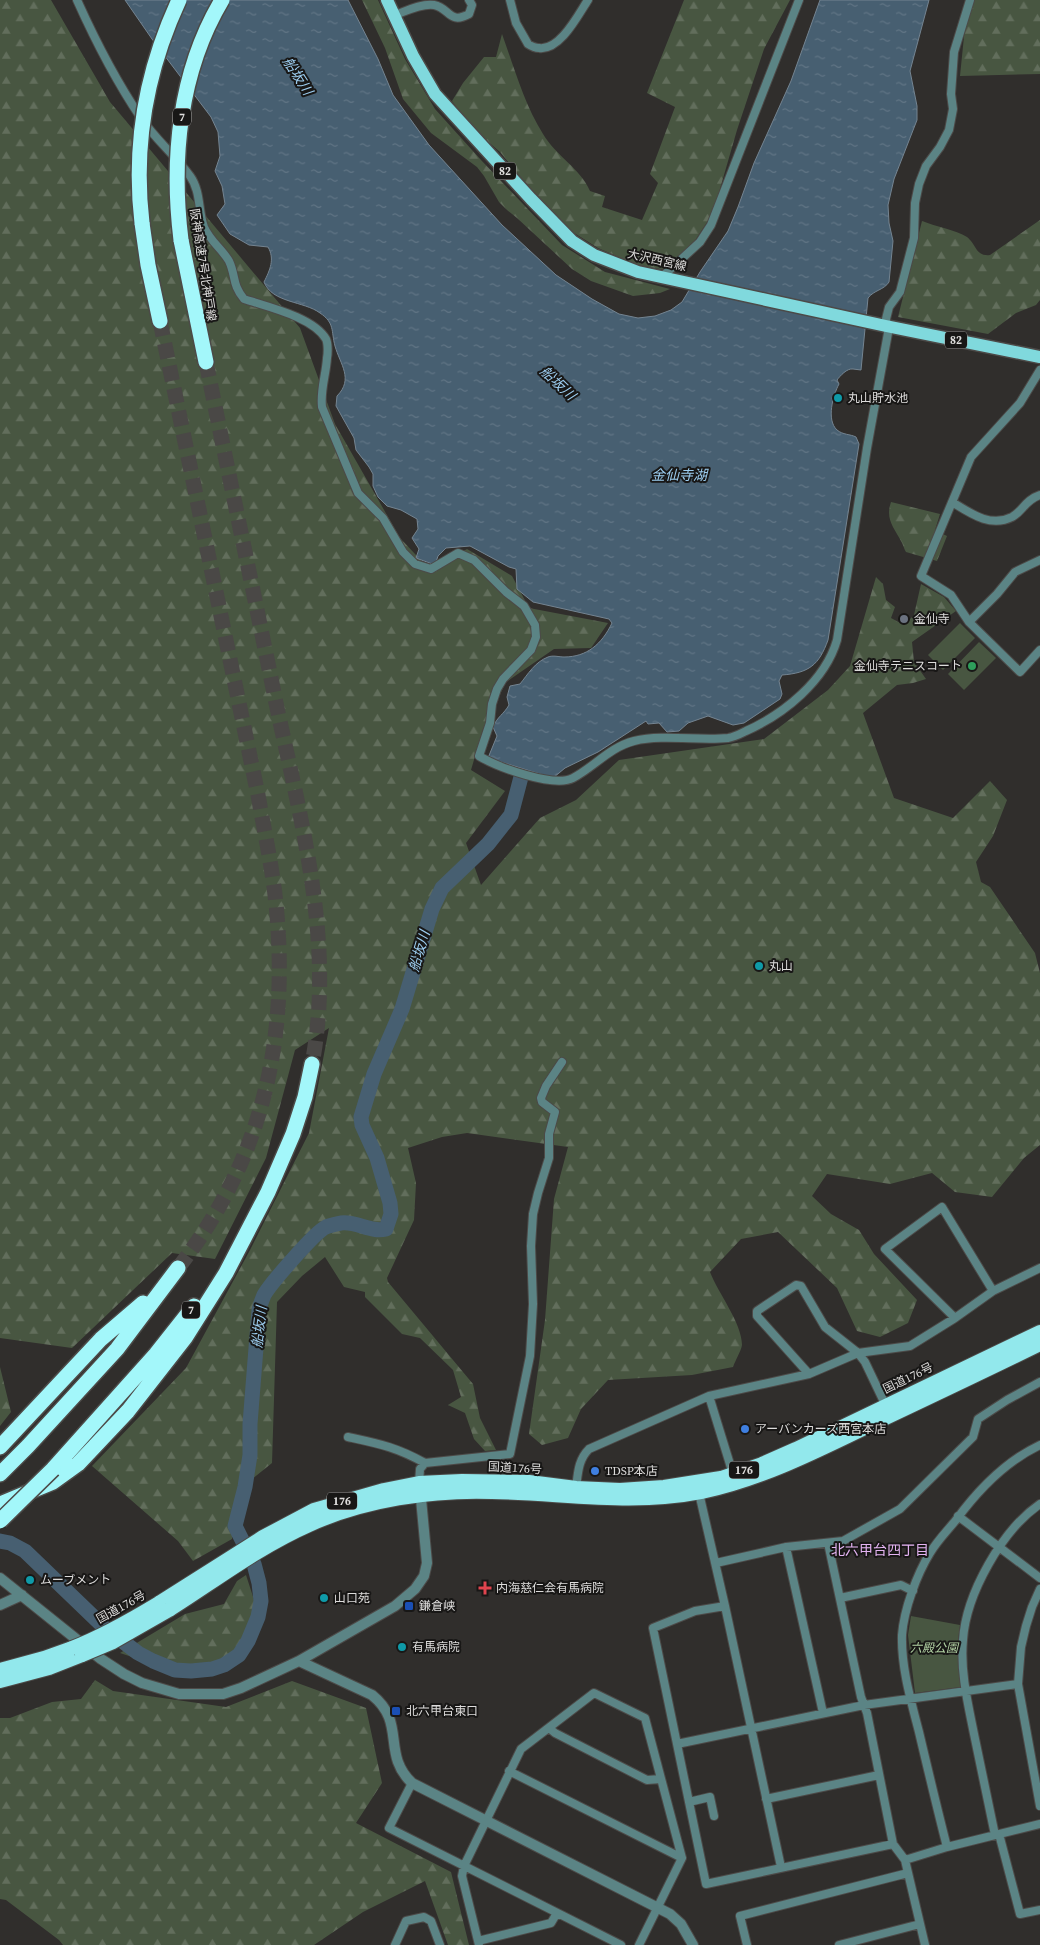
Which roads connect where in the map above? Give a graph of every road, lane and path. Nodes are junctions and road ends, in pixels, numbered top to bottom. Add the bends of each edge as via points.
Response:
1 (77, 0) edge
2 (179, 0) edge
3 (222, 0) edge
4 (386, 0) edge
5 (469, 0) edge
6 (510, 0) edge
7 (588, 0) edge
8 (799, 0) edge
9 (970, 0) edge
10 (395, 15) junction
11 (663, 276) junction
12 (160, 320) tunnel mouth
13 (886, 326) junction
14 (1040, 357) edge
15 (206, 362) tunnel mouth
16 (1040, 370) edge
17 (1040, 495) edge
18 (952, 502) junction
19 (1040, 560) edge
20 (969, 622) junction
21 (1040, 650) edge
22 (562, 1062) dead end
23 (312, 1064) tunnel mouth
24 (178, 1268) tunnel mouth
25 (1040, 1268) edge
26 (166, 1284) junction
27 (993, 1291) junction
28 (956, 1318) junction
29 (1040, 1332) edge
30 (1040, 1344) edge
31 (858, 1353) junction
32 (809, 1374) junction
33 (1040, 1382) edge
34 (709, 1396) junction
35 (886, 1406) junction
36 (348, 1438) dead end
37 (1040, 1444) edge
38 (0, 1447) edge
39 (426, 1464) junction
40 (0, 1474) edge
41 (733, 1474) junction
42 (53, 1476) junction
43 (576, 1488) junction
44 (420, 1489) junction
45 (699, 1493) junction
46 (0, 1504) edge
47 (1040, 1504) edge
48 (958, 1516) junction
49 (0, 1521) edge
50 (828, 1543) junction
51 (786, 1547) junction
52 (999, 1547) junction
53 (716, 1563) junction
54 (0, 1578) edge
55 (1040, 1578) edge
56 (1040, 1589) edge
57 (912, 1591) junction
58 (22, 1596) junction
59 (840, 1598) junction
60 (0, 1605) edge
61 (725, 1606) junction
62 (77, 1652) junction
63 (299, 1661) junction
64 (0, 1670) edge
65 (0, 1681) edge
66 (1018, 1684) junction
67 (966, 1691) junction
68 (910, 1699) junction
69 (864, 1705) junction
70 (823, 1713) junction
71 (549, 1728) junction
72 (751, 1728) junction
73 (677, 1744) junction
74 (509, 1771) junction
75 (879, 1775) junction
76 (661, 1779) junction
77 (412, 1783) junction
78 (766, 1799) junction
79 (689, 1802) junction
80 (1040, 1806) edge
81 (714, 1816) dead end
82 (486, 1821) junction
83 (1040, 1824) edge
84 (997, 1835) junction
85 (893, 1844) junction
86 (947, 1847) junction
87 (682, 1858) junction
88 (905, 1860) junction
89 (464, 1866) junction
90 (781, 1867) junction
91 (908, 1873) junction
92 (658, 1907) junction
93 (1040, 1910) edge
94 (557, 1913) junction
95 (920, 1924) junction
96 (478, 1943) edge
97 (395, 1945) edge
98 (440, 1945) edge
99 (621, 1945) edge
100 (639, 1945) edge
101 (693, 1945) edge
102 (747, 1945) edge
103 (838, 1945) edge
104 (925, 1945) edge

1 - 13 street via 141,119 190,176 196,187 204,226 230,263 233,282 239,293 244,299 303,320 327,340 328,358 320,397 322,407 358,492 383,518 403,552 415,564 431,569 458,553 474,560 524,606 534,621 536,637 531,650 503,679 492,704 490,723 479,756 488,762 544,780 566,781 620,746 634,741 731,738 781,713 807,688 832,656 837,640 888,333
2 - 12 highway, bridge via 156,58 142,124 139,177 142,223
3 - 15 highway, 阪神高速7号北神戸線 / 7, bridge via 202,41 184,101 176,183 182,240
4 - 10 main road, 大沢西宮線 / 82
5 - 10 street via 472,5 469,14 461,18 450,17 442,8 433,5
6 - 7 street via 516,23 528,44 540,48 558,42
8 - 11 street via 711,225 700,242
9 - 13 street via 954,52 953,109 949,130 926,166 919,184 914,238 900,292 889,307
10 - 11 main road, 大沢西宮線 / 82 via 435,94 572,241 614,264
11 - 13 main road, 大沢西宮線 / 82
13 - 14 main road, 大沢西宮線 / 82
16 - 18 street via 1020,402 971,456
17 - 18 street via 1030,499 1012,516 988,521
18 - 20 street via 921,576 951,595
19 - 20 street via 1015,572
20 - 21 street via 1020,672
22 - 39 street via 541,1098 555,1112 549,1134 549,1158 533,1214 530,1356 510,1454
23 - 42 highway, 7 via 293,1134 268,1192 189,1314
24 - 26 highway
25 - 27 street
26 - 38 highway via 101,1339
26 - 40 highway via 117,1349
27 - 28 street
27 - 28 street via 942,1206 885,1249
28 - 31 street via 910,1346
29 - 35 highway, 国道176号 / 176
30 - 45 highway, 国道176号 / 176 via 776,1469
31 - 32 street
31 - 32 street via 825,1327 801,1286 796,1285 757,1311 757,1316
31 - 35 street
32 - 34 street
33 - 50 street via 978,1419 974,1437 900,1509 843,1541
34 - 41 street
34 - 43 street via 589,1449 580,1464
35 - 41 highway, 国道176号 / 176 via 796,1450
36 - 39 street via 388,1445
37 - 48 street via 1008,1466
39 - 44 street via 420,1469
41 - 43 highway, 国道176号 / 176 via 664,1487
42 - 46 highway, bridge
42 - 49 highway, 7, bridge
43 - 44 highway, 国道176号 / 176 via 486,1480
44 - 45 highway, 国道176号 / 176 via 619,1500
44 - 62 highway, 国道176号 / 176, bridge via 384,1490 314,1510 164,1607 119,1626
44 - 63 street via 427,1563 424,1576 415,1589 395,1606
45 - 53 street
47 - 52 street
48 - 52 street
48 - 57 street via 930,1553
50 - 51 street
50 - 59 street
51 - 53 street
51 - 70 street
52 - 55 street
52 - 67 street via 974,1597 963,1639
53 - 61 street
54 - 58 street
56 - 66 street via 1021,1647
57 - 59 street via 900,1585
57 - 68 street via 902,1635
58 - 60 street
58 - 63 street via 124,1674 180,1694 223,1694
59 - 69 street
61 - 72 street
61 - 73 street via 695,1611 653,1628
62 - 64 highway, 国道176号 / 176
62 - 65 highway, 国道176号 / 176 via 42,1670
63 - 77 street via 378,1700 392,1726 396,1759
66 - 67 street
66 - 80 street
67 - 68 street
67 - 84 street
68 - 69 street
68 - 86 street
69 - 70 street
69 - 75 street
70 - 72 street
71 - 74 street via 521,1749
71 - 76 street via 647,1780
71 - 76 street via 594,1693 645,1718
72 - 73 street
72 - 78 street
73 - 79 street
74 - 82 street
74 - 87 street
75 - 78 street
75 - 85 street
76 - 87 street
77 - 82 street
77 - 89 street via 389,1828
78 - 90 street
79 - 81 street via 710,1797
79 - 90 street via 706,1884
82 - 89 street
82 - 92 street
83 - 84 street
84 - 86 street
84 - 93 street via 1020,1914
85 - 88 street
85 - 90 street
86 - 88 street
87 - 92 street
88 - 91 street
89 - 94 street
89 - 96 street via 462,1876
91 - 95 street
91 - 102 street via 740,1916
92 - 100 street
92 - 101 street via 681,1924
94 - 96 street via 551,1923
94 - 99 street
95 - 103 street
95 - 104 street
97 - 98 street via 406,1921 424,1917 431,1921

